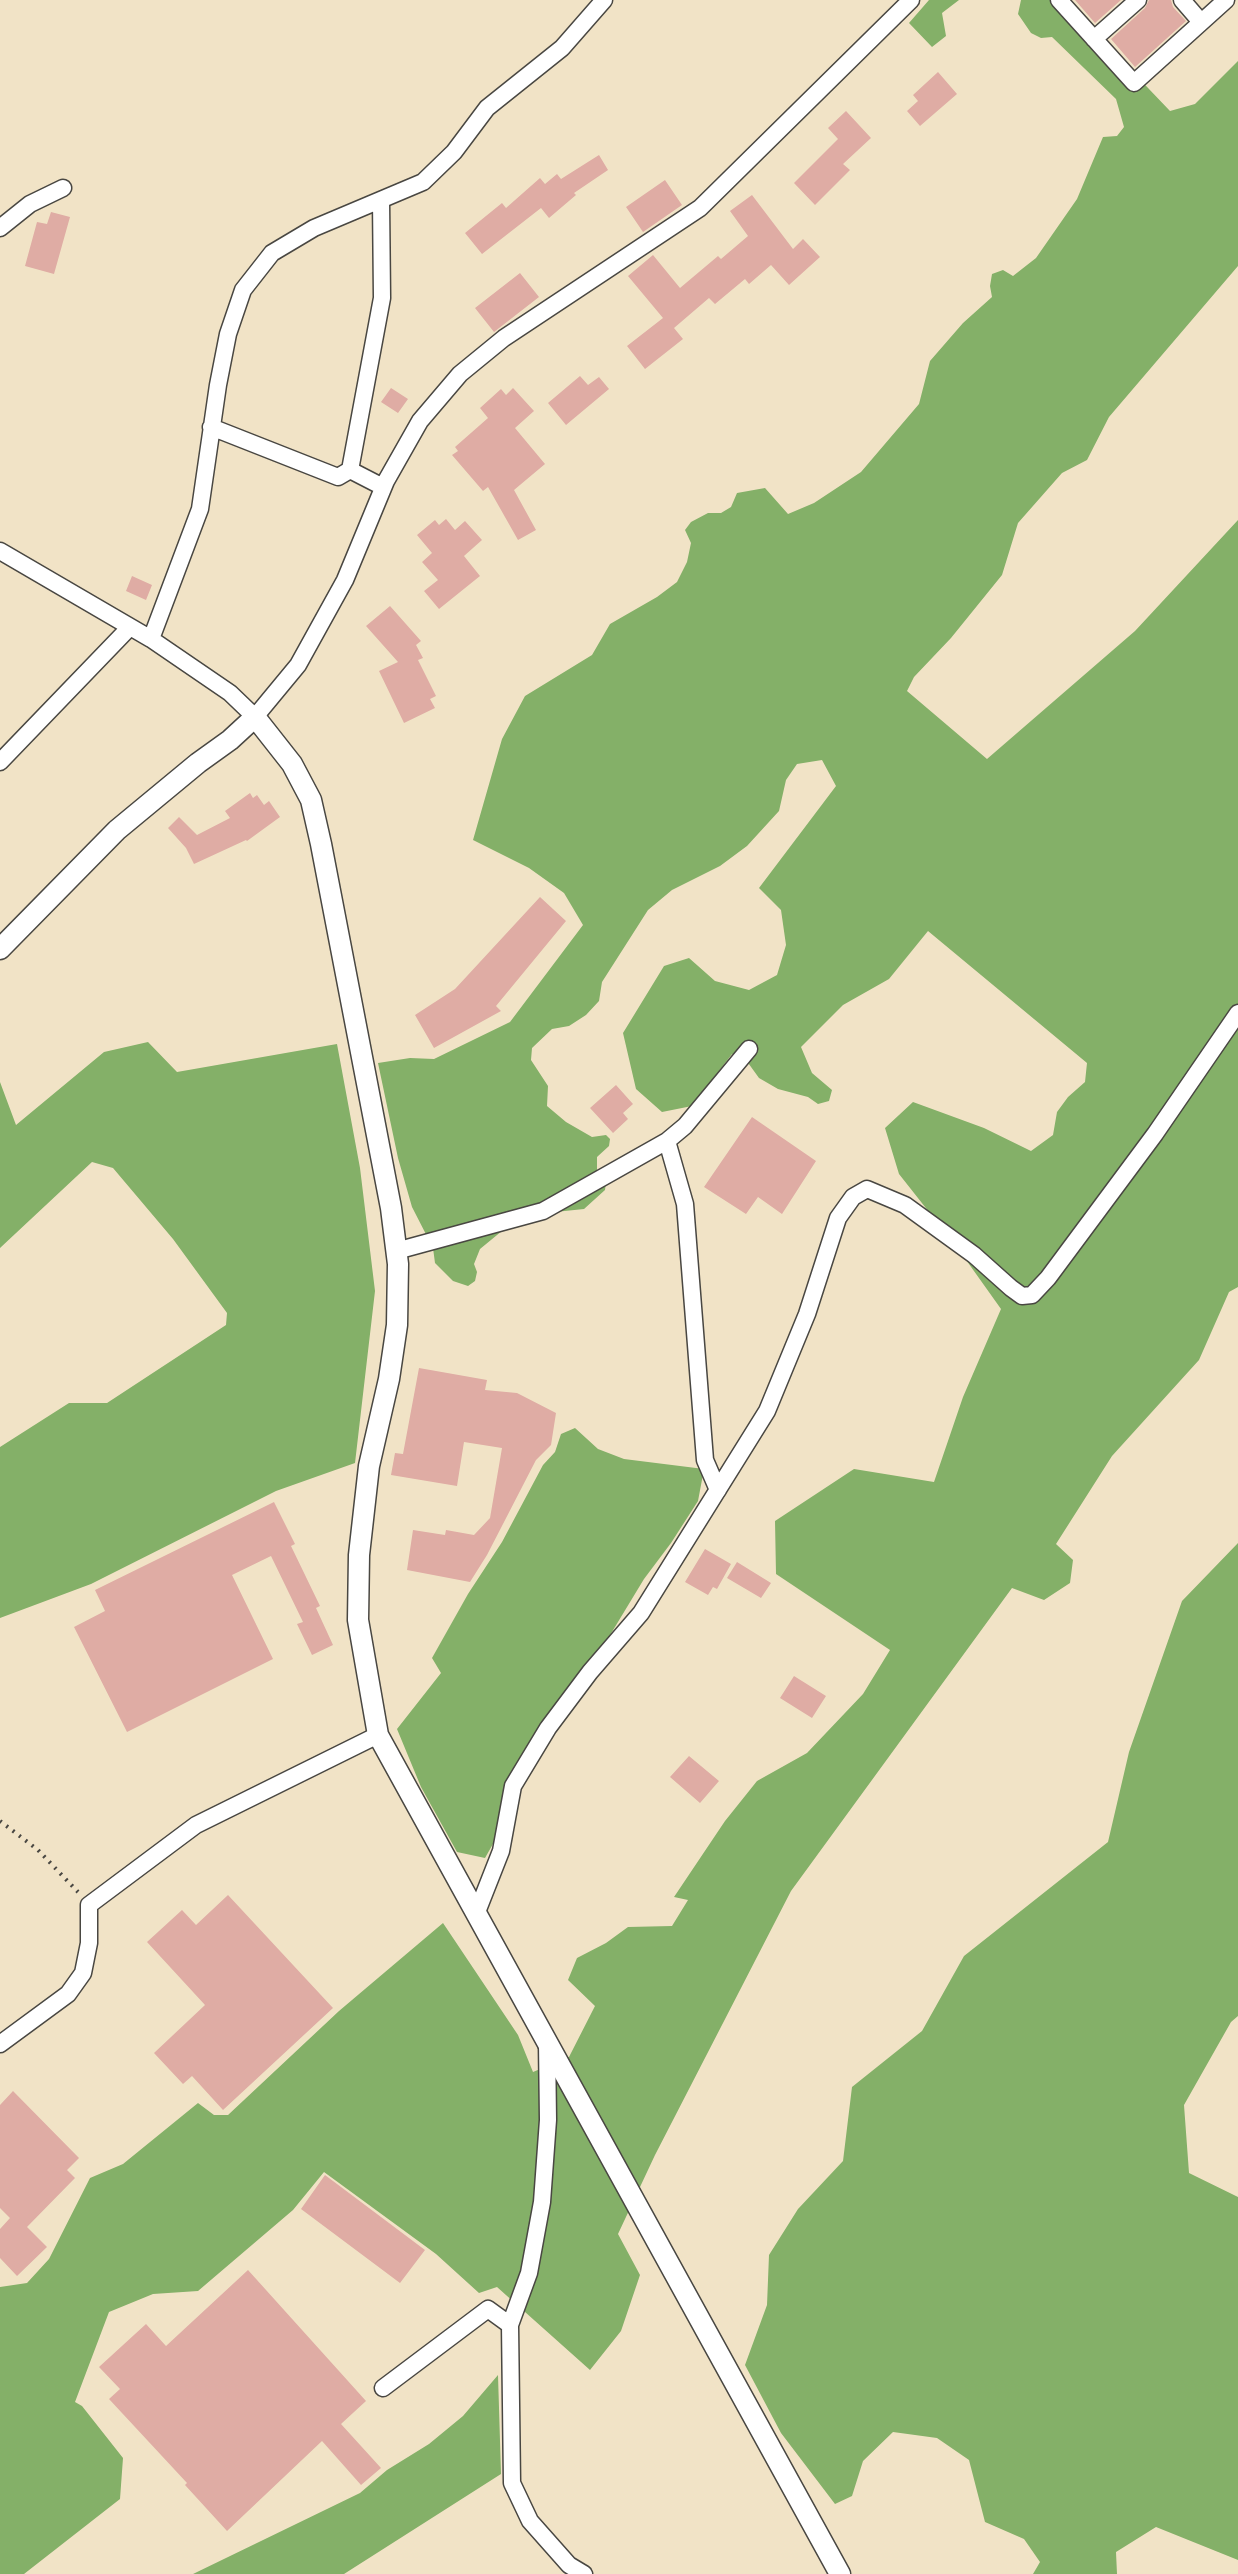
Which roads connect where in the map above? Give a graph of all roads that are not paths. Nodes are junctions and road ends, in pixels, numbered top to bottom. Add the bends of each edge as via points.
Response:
1 (604, 0) edge
2 (911, 0) edge
3 (1059, 0) edge
4 (1138, 0) edge
5 (1182, 0) edge
6 (1226, 0) edge
7 (1201, 22) junction
8 (1094, 39) junction
9 (63, 188) dead end
10 (381, 200) junction
11 (0, 228) edge
12 (211, 427) junction
13 (350, 470) junction
14 (383, 487) junction
15 (0, 551) edge
16 (130, 627) junction
17 (151, 639) junction
18 (255, 717) junction
19 (0, 762) edge
20 (0, 949) edge
21 (1238, 1013) edge
22 (749, 1049) dead end
23 (667, 1141) junction
24 (396, 1251) junction
25 (718, 1490) junction
26 (378, 1735) junction
27 (477, 1912) junction
28 (547, 2040) junction
29 (0, 2044) edge
30 (510, 2325) junction
31 (383, 2388) dead end
32 (584, 2574) edge
33 (840, 2574) edge

1 - 10 street via 562,48 487,108 423,182
2 - 14 street via 700,208 504,338 460,374 420,421
3 - 8 street
4 - 8 street
5 - 7 street
6 - 7 street
7 - 8 street via 1134,83
9 - 11 street via 30,204
10 - 12 street via 314,228 272,253 243,290 228,334
10 - 13 street via 382,298
12 - 13 street via 338,477
12 - 17 street via 200,509
13 - 14 street
14 - 18 street via 345,580 298,665
15 - 16 street
16 - 17 street
16 - 19 street
17 - 18 street via 230,693
18 - 20 street via 117,830
18 - 24 street via 292,764 311,800
21 - 25 street via 1155,1134 1032,1295 1022,1296 905,1205 867,1189 853,1197 838,1218 807,1314 767,1411
22 - 23 street
23 - 24 street via 543,1211
23 - 25 street via 685,1204 705,1460
24 - 26 street via 397,1325 369,1466 359,1555 358,1620
25 - 27 street via 641,1613 557,1716 513,1786 501,1851
26 - 27 street
26 - 29 street via 196,1825 89,1905 83,1973 68,1994
27 - 28 street
28 - 30 street via 542,2202 529,2273
28 - 33 street
30 - 31 street via 488,2309
30 - 32 street via 512,2483 530,2521 569,2565

